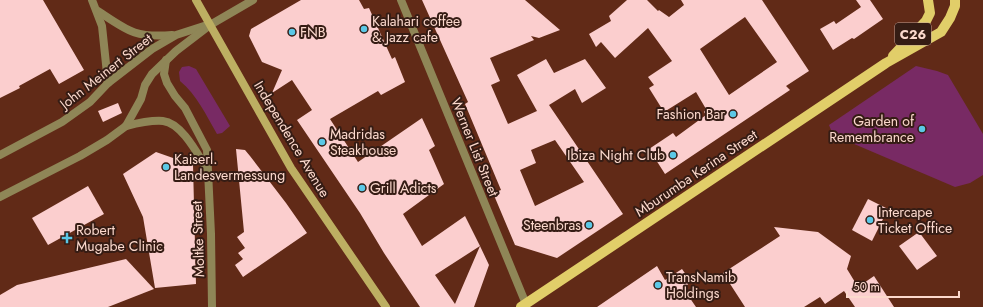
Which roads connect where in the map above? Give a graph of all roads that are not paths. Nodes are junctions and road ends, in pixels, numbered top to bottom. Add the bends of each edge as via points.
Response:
1 (92, 0) edge
2 (196, 0) edge
3 (253, 0) edge
4 (401, 0) edge
5 (928, 0) edge
6 (955, 3) edge
7 (98, 11) junction
8 (210, 25) junction
9 (176, 35) junction
10 (166, 60) junction
11 (886, 63) junction
12 (108, 83) junction
13 (126, 126) junction
14 (0, 155) edge
15 (208, 171) junction
16 (0, 197) edge
17 (523, 305) edge
18 (212, 307) edge
19 (386, 307) edge

1 - 7 street
2 - 8 main road, Independence Avenue
3 - 8 street, John Meinert Street
4 - 17 street, Werner List Street
5 - 11 main road, C26 via 930,13 926,21
6 - 11 main road via 950,18 941,32
7 - 9 street via 130,32 142,36
7 - 12 street
8 - 9 street, John Meinert Street
8 - 10 street, John Meinert Street
8 - 19 main road, Independence Avenue via 291,168
9 - 12 street, John Meinert Street via 152,49
10 - 13 street, John Meinert Street via 152,74
10 - 15 street, Moltke Street via 164,74 167,83 185,108 206,150
11 - 17 main road, Mburumba Kerina Street
12 - 14 street, John Meinert Street via 90,102 62,122
13 - 15 street, Moltke Street via 164,121 174,125 185,135
13 - 16 street, John Meinert Street via 80,156
15 - 18 street, Moltke Street via 212,234

